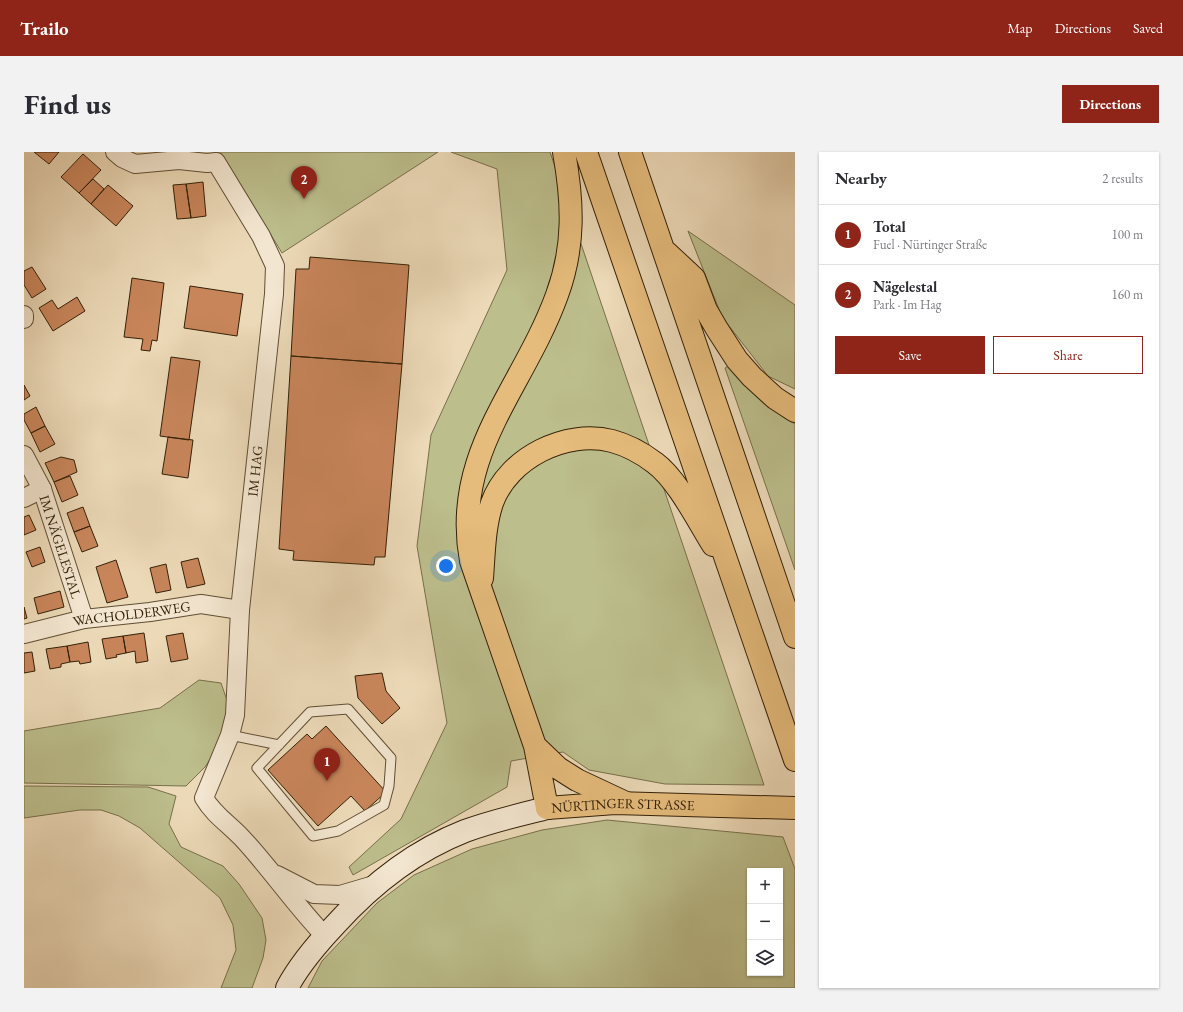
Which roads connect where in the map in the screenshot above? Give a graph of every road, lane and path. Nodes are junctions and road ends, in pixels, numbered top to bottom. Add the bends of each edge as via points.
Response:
1 (115, 152) edge
2 (564, 152) edge
3 (586, 152) edge
4 (630, 152) edge
5 (663, 248) junction
6 (24, 315) edge
7 (24, 319) edge
8 (795, 412) edge
9 (24, 455) edge
10 (42, 489) junction
11 (24, 498) edge
12 (729, 570) junction
13 (482, 590) junction
14 (240, 610) junction
15 (84, 619) junction
16 (24, 634) edge
17 (795, 637) edge
18 (230, 735) junction
19 (279, 744) junction
20 (535, 746) junction
21 (794, 758) edge
22 (204, 798) joint
23 (626, 803) junction
24 (547, 808) junction
25 (795, 808) edge
26 (273, 873) junction
27 (374, 885) junction
28 (325, 936) junction
29 (287, 988) edge

1 - 14 street, IM HAG via 135,164 178,160 216,162 261,236 275,266
2 - 13 main road via 571,190 572,215 570,244 557,295 490,428 473,474 467,539 471,561
3 - 12 main road
4 - 5 main road
5 - 8 main road via 694,278 706,310 737,360 775,398
5 - 17 main road
6 - 7 street
9 - 10 street, IM NÄGELESTAL
10 - 11 street
10 - 15 street, IM NÄGELESTAL
12 - 13 main road via 677,488 656,464 635,450 612,441 584,439 560,443 540,451 521,463 504,482 492,502 486,526
12 - 21 main road
13 - 20 main road
14 - 15 street, WACHOLDERWEG via 201,604
14 - 18 street, IM HAG via 235,715
15 - 16 street, WACHOLDERWEG
18 - 19 lane
18 - 22 street, IM HAG
19 - 19 lane via 257,768 313,836 338,831 384,805 389,786 391,758 348,708 310,712
20 - 23 main road via 558,768 577,780
20 - 24 main road
22 - 26 street, NÜRTINGER STRASSE via 212,812 241,837
23 - 24 main road, NÜRTINGER STRASSE
23 - 25 main road, NÜRTINGER STRASSE
24 - 27 main road, NÜRTINGER STRASSE via 498,820 464,832 427,849
26 - 27 street, NÜRTINGER STRASSE via 314,894 340,895
26 - 28 street, NÜRTINGER STRASSE
27 - 28 main road, NÜRTINGER STRASSE
28 - 29 main road

